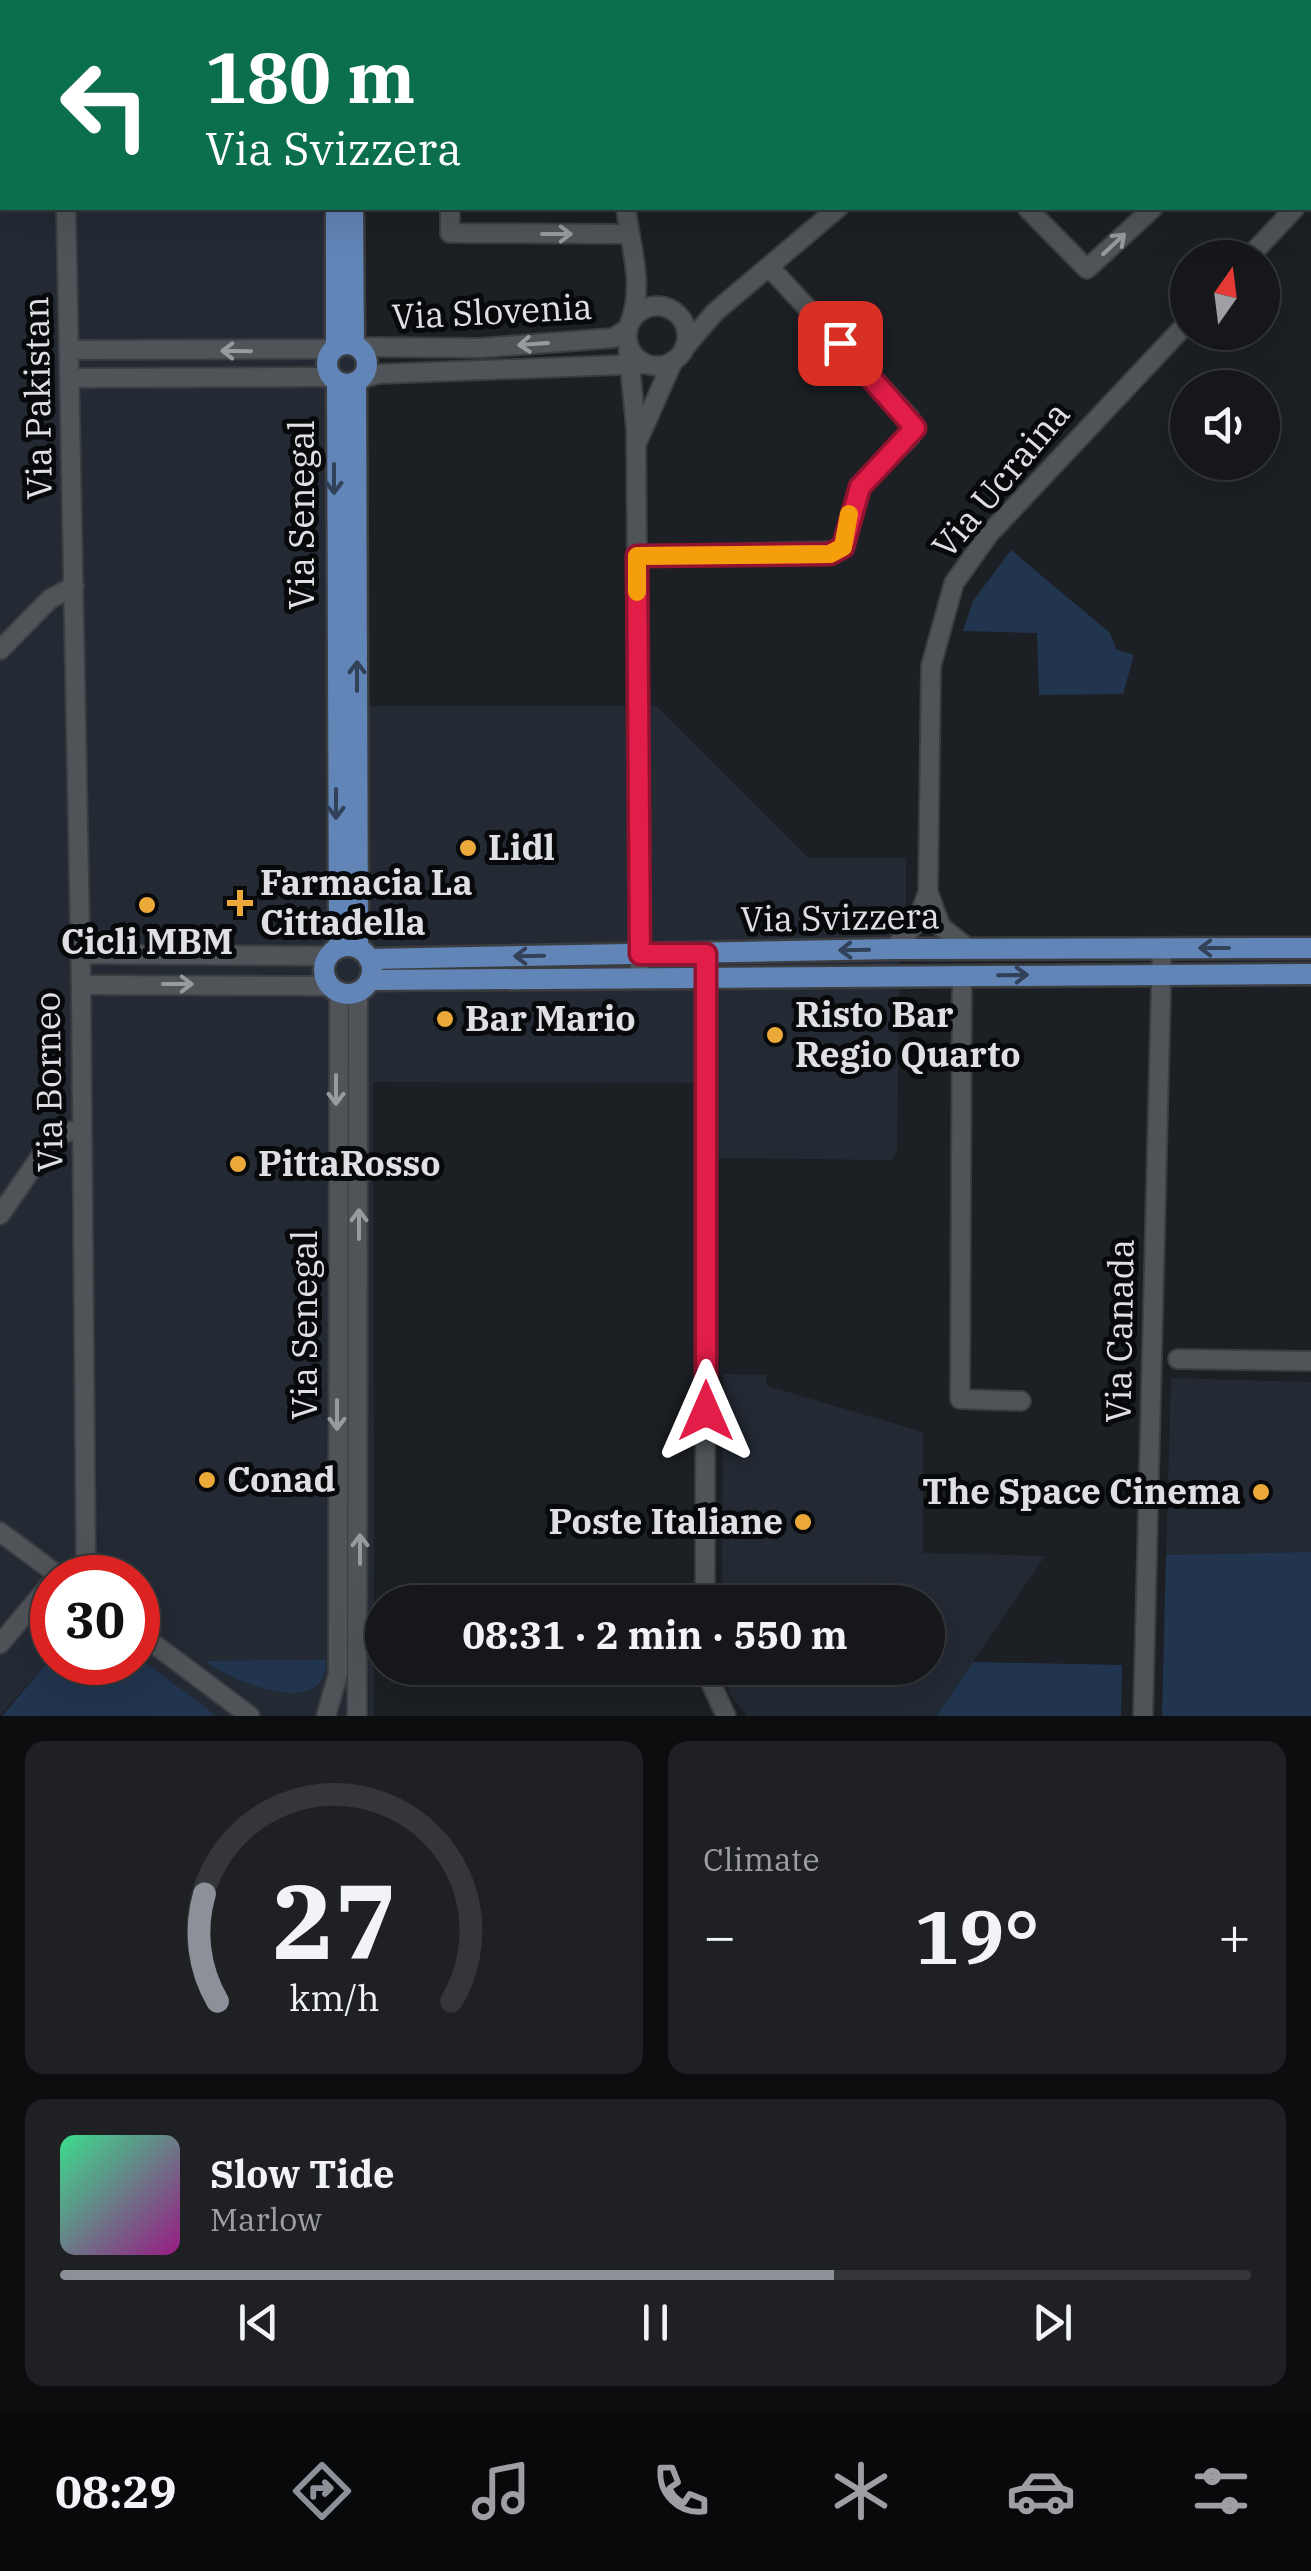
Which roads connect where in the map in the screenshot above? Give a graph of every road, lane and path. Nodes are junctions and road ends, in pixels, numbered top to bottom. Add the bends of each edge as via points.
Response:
1 (66, 210) edge
2 (336, 210) edge
3 (353, 210) edge
4 (450, 210) edge
5 (626, 210) edge
6 (836, 210) edge
7 (1029, 210) edge
8 (1151, 210) edge
9 (1293, 210) edge
10 (628, 234) junction
11 (1265, 240) edge
12 (636, 268) junction
13 (771, 269) junction
14 (729, 303) junction
15 (671, 310) junction
16 (1170, 341) edge
17 (345, 347) junction
18 (69, 350) junction
19 (630, 351) junction
20 (679, 354) junction
21 (70, 378) junction
22 (346, 380) junction
23 (636, 445) junction
24 (637, 556) junction
25 (74, 586) junction
26 (0, 650) edge
27 (928, 892) junction
28 (1162, 947) junction
29 (968, 948) junction
30 (1311, 948) edge
31 (893, 949) junction
32 (80, 954) junction
33 (640, 954) junction
34 (706, 954) junction
35 (349, 970) junction
36 (1162, 972) junction
37 (1311, 974) edge
38 (962, 975) junction
39 (640, 978) junction
40 (706, 978) junction
41 (81, 986) junction
42 (82, 1128) junction
43 (0, 1216) edge
44 (1178, 1359) dead end
45 (1311, 1361) edge
46 (1022, 1401) dead end
47 (0, 1532) edge
48 (86, 1555) edge
49 (30, 1556) edge
50 (706, 1585) edge
51 (30, 1610) edge
52 (0, 1644) edge
53 (160, 1648) edge
54 (712, 1685) edge
55 (250, 1716) edge
56 (326, 1716) edge
57 (357, 1716) edge
58 (726, 1716) edge
59 (1144, 1716) edge

1 - 18 street, Via Pakistan
2 - 17 main road
3 - 17 main road
4 -> 10 street via 450,233
5 - 10 street
6 - 13 street
7 -> 8 street via 1087,269
9 - 11 street
10 - 12 street
12 - 15 street
12 - 19 street
13 - 14 street
13 - 24 street via 915,428 860,487 837,552
14 - 15 street via 690,313
14 - 20 street
15 - 19 street via 646,308
15 - 20 street via 686,328
16 - 27 street, Via Ucraina via 989,534 954,582 931,666
17 -> 18 street, Via Slovenia
19 -> 17 street, Via Slovenia via 613,338 480,348
17 - 22 main road via 326,366
17 - 22 main road via 367,362
18 - 21 street, Via Pakistan
19 - 20 street
19 - 22 street, Via Slovenia
19 - 23 street
20 - 23 street
21 - 22 street, Via Slovenia
21 - 25 street, Via Pakistan
22 - 35 main road, Via Senegal
23 - 24 street
24 - 33 street
25 - 26 street via 50,600
25 - 32 street, Via Borneo
27 - 29 street, Via Ucraina via 942,927
27 - 31 street, Via Ucraina via 917,922
28 - 29 main road, Via Svizzera
30 -> 28 main road, Via Svizzera
28 - 36 street, Via Canada
29 - 31 main road, Via Svizzera
31 -> 34 main road, Via Svizzera
32 - 35 street, Via Svizzera
32 - 41 street, Via Borneo
33 - 34 main road, Via Svizzera
33 -> 35 main road, Via Svizzera
33 - 39 street
34 - 40 street
35 - 39 main road, Via Svizzera
41 -> 35 street, Via Svizzera
35 -> 56 street, Via Senegal via 338,1674
57 -> 35 street, Via Senegal
36 - 37 main road, Via Svizzera
38 -> 36 main road, Via Svizzera
36 - 59 street, Via Canada
38 - 40 main road, Via Svizzera
38 - 46 street via 960,1399
39 - 40 main road, Via Svizzera
40 - 50 street
41 - 42 street, Via Borneo
42 - 43 street via 50,1141
42 - 48 street, Via Borneo
44 - 45 street
47 - 49 street
51 - 52 street
53 - 55 street
54 - 58 street

